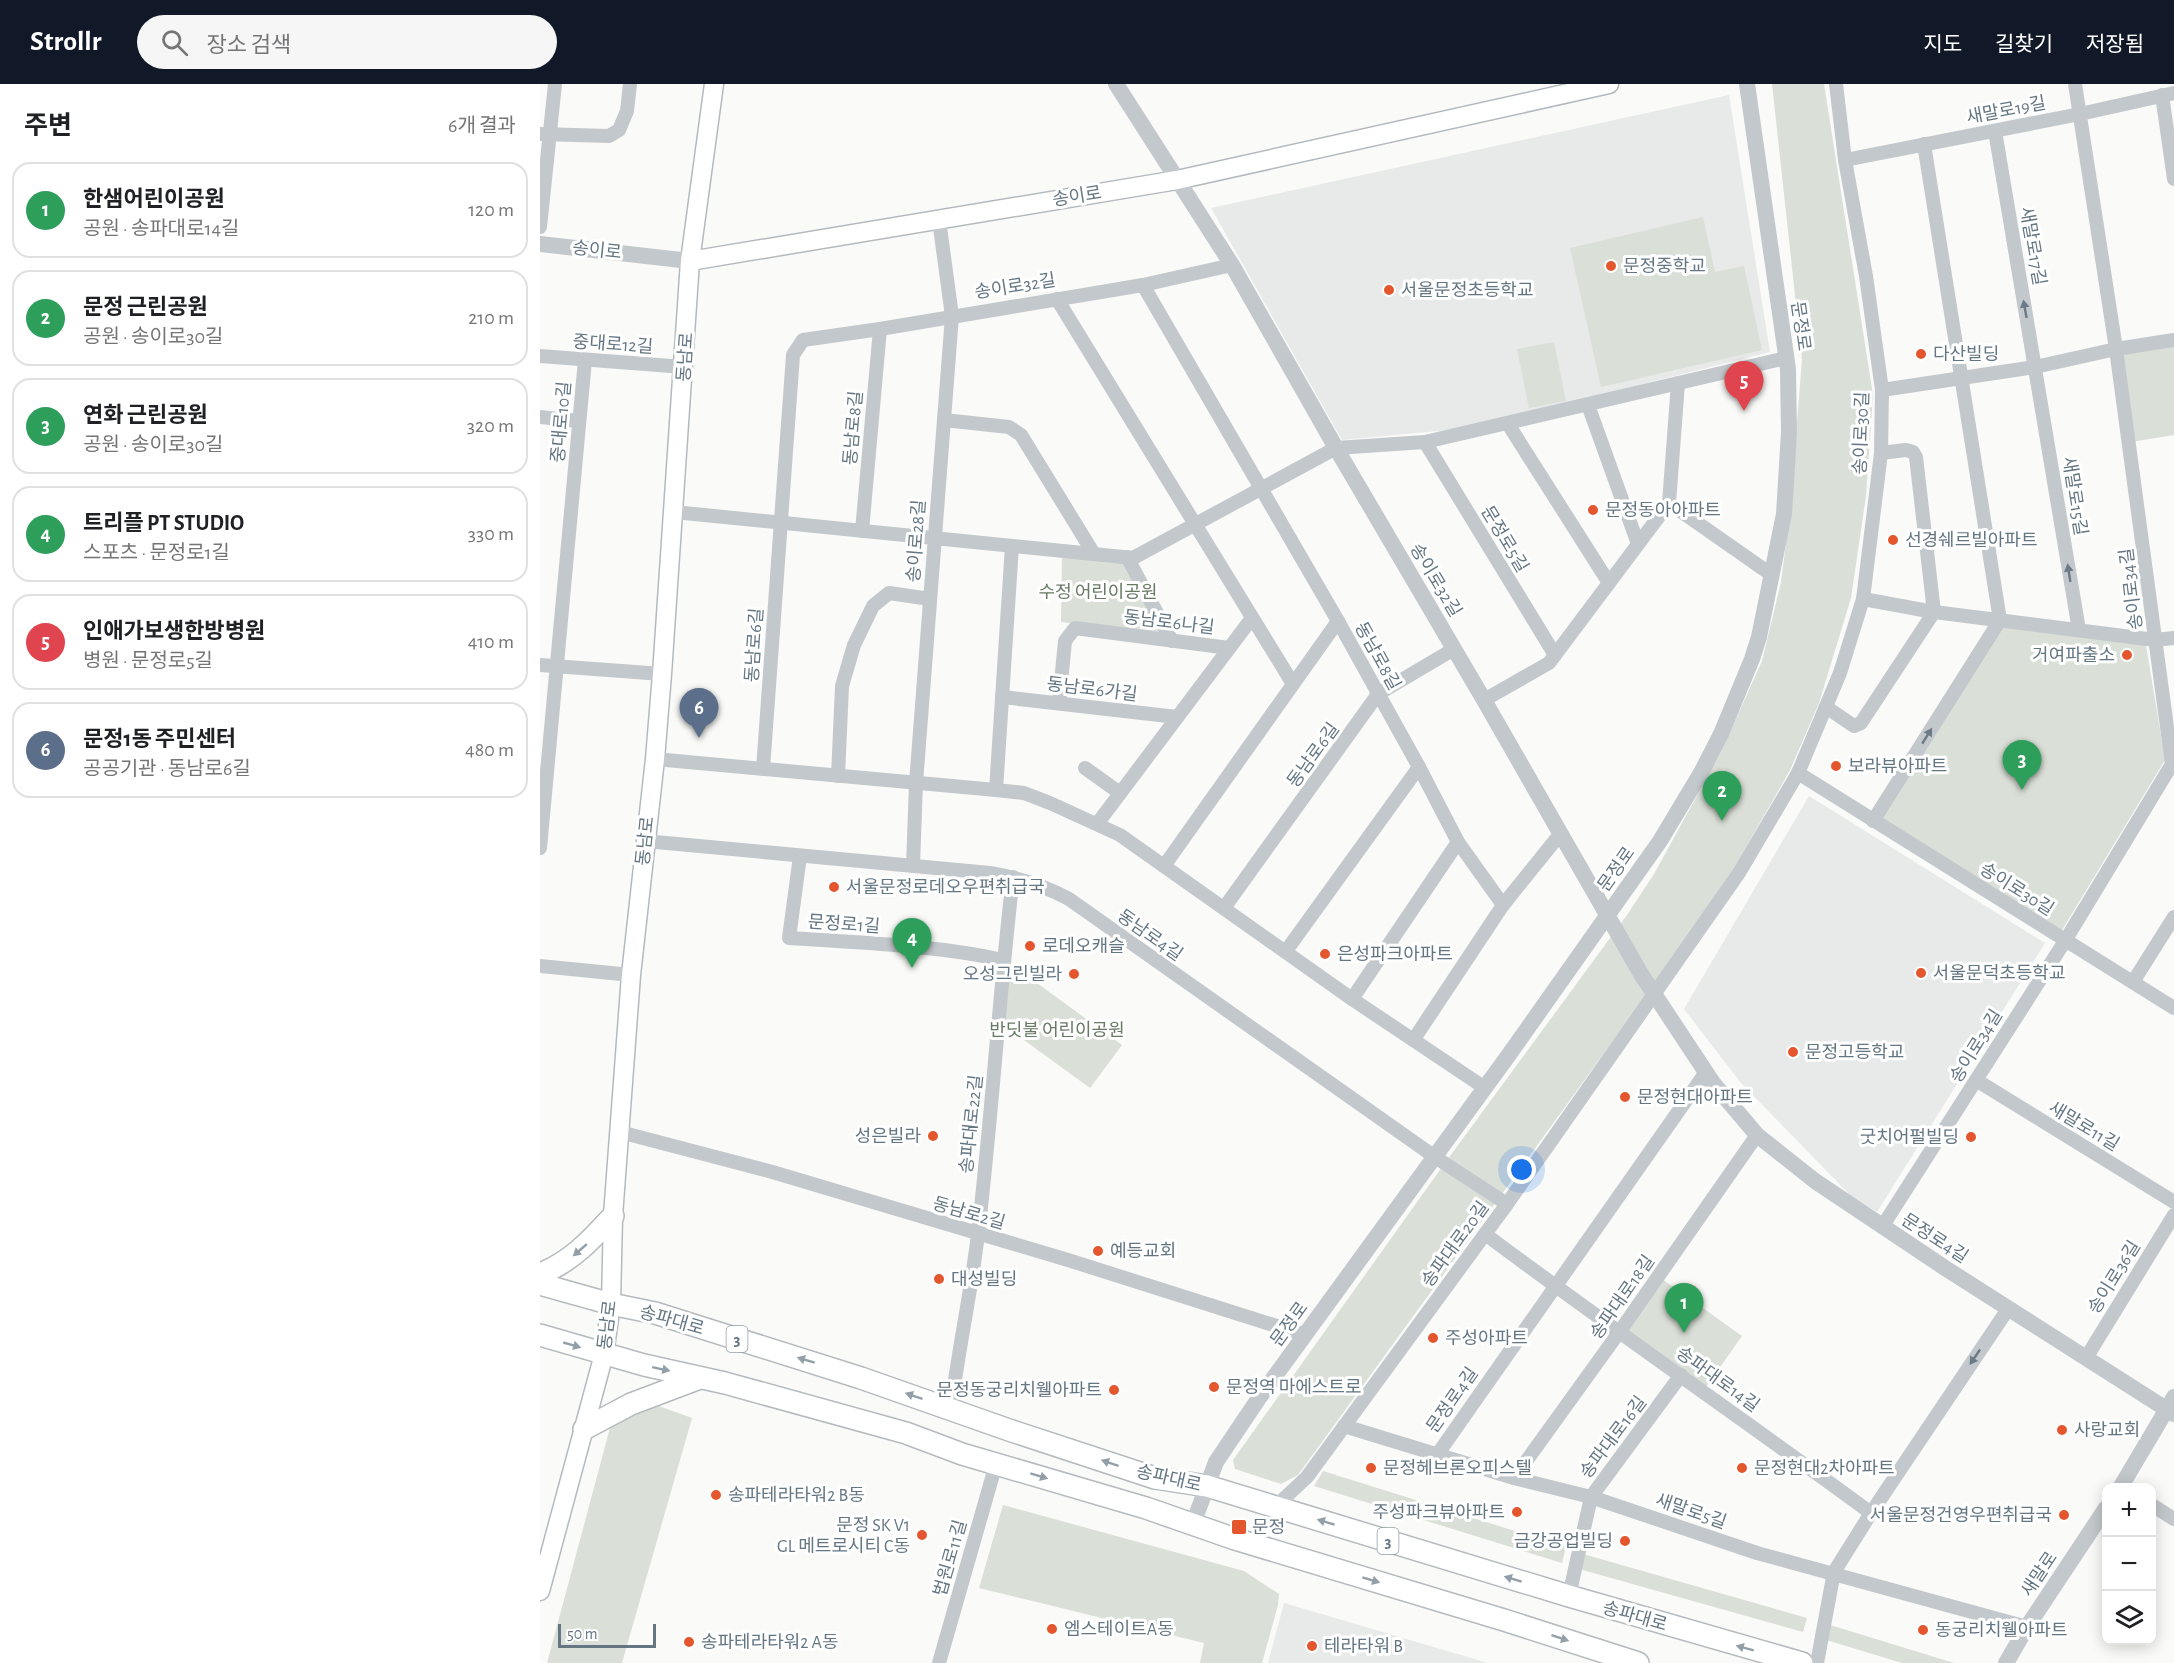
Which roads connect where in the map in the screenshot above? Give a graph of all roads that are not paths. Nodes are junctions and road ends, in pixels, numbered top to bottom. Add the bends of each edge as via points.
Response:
1 (555, 84) edge
2 (630, 84) edge
3 (714, 84) edge
4 (1116, 84) edge
5 (1609, 84) edge
6 (1747, 84) edge
7 (1836, 84) edge
8 (2075, 84) edge
9 (2168, 94) edge
10 (2080, 114) junction
11 (1995, 131) junction
12 (545, 134) edge
13 (1924, 144) junction
14 (1845, 160) junction
15 (2174, 179) edge
16 (1177, 180) junction
17 (939, 220) junction
18 (540, 227) edge
19 (540, 244) edge
20 (690, 261) junction
21 (1232, 265) junction
22 (1143, 285) junction
23 (1057, 299) junction
24 (952, 316) junction
25 (880, 329) junction
26 (2174, 339) edge
27 (2116, 349) junction
28 (540, 356) edge
29 (1786, 358) junction
30 (585, 360) junction
31 (684, 367) junction
32 (2035, 367) junction
33 (1961, 378) junction
34 (1678, 384) junction
35 (1882, 390) junction
36 (1588, 405) junction
37 (540, 417) edge
38 (944, 420) junction
39 (579, 421) junction
40 (1508, 424) junction
41 (1425, 442) junction
42 (1336, 448) junction
43 (1881, 453) junction
44 (1262, 490) junction
45 (1669, 502) junction
46 (674, 512) junction
47 (780, 522) junction
48 (1195, 525) junction
49 (862, 531) junction
50 (935, 538) junction
51 (1638, 544) junction
52 (1012, 546) junction
53 (1094, 554) junction
54 (1127, 557) junction
55 (1772, 575) junction
56 (1609, 583) junction
57 (930, 599) junction
58 (1863, 599) junction
59 (1934, 612) junction
60 (1252, 618) junction
61 (2000, 620) junction
62 (1338, 621) junction
63 (2079, 630) junction
64 (2174, 638) edge
65 (2155, 640) junction
66 (1172, 641) junction
67 (1229, 648) junction
68 (1454, 649) junction
69 (1555, 655) junction
70 (540, 665) edge
71 (557, 666) junction
72 (662, 674) junction
73 (1293, 684) junction
74 (1378, 694) junction
75 (1002, 697) junction
76 (1484, 700) junction
77 (1059, 703) junction
78 (1826, 707) junction
79 (1177, 717) junction
80 (655, 759) junction
81 (1419, 767) junction
82 (1085, 768) dead end
83 (763, 769) junction
84 (1798, 773) junction
85 (838, 776) junction
86 (916, 783) junction
87 (996, 789) junction
88 (1120, 793) junction
89 (1873, 821) junction
90 (1097, 824) junction
91 (1561, 833) junction
92 (645, 842) junction
93 (1458, 842) junction
94 (540, 849) edge
95 (800, 856) junction
96 (913, 866) junction
97 (1164, 866) junction
98 (1013, 877) junction
99 (1503, 905) junction
100 (1224, 908) junction
101 (1608, 914) junction
102 (2174, 917) edge
103 (2065, 940) junction
104 (1286, 951) junction
105 (1003, 960) junction
106 (540, 966) edge
107 (631, 975) junction
108 (2133, 982) junction
109 (1654, 994) junction
110 (1352, 999) junction
111 (2174, 1008) edge
112 (1414, 1039) junction
113 (1706, 1072) junction
114 (1976, 1080) junction
115 (1485, 1088) junction
116 (620, 1132) junction
117 (1757, 1135) junction
118 (1435, 1157) junction
119 (2174, 1202) edge
120 (1507, 1204) junction
121 (2174, 1215) edge
122 (613, 1216) junction
123 (1882, 1227) junction
124 (978, 1234) junction
125 (1485, 1234) junction
126 (540, 1274) edge
127 (540, 1284) edge
128 (1556, 1287) junction
129 (611, 1304) junction
130 (2008, 1308) junction
131 (1620, 1331) junction
132 (540, 1335) edge
133 (1305, 1335) junction
134 (604, 1354) junction
135 (2086, 1358) junction
136 (1682, 1375) junction
137 (700, 1378) junction
138 (2171, 1407) edge
139 (951, 1409) junction
140 (1344, 1426) junction
141 (584, 1429) junction
142 (1437, 1455) junction
143 (996, 1464) junction
144 (1514, 1478) junction
145 (2124, 1483) edge
146 (1207, 1486) junction
147 (1591, 1497) junction
148 (1275, 1507) junction
149 (2156, 1508) edge
150 (1871, 1513) junction
151 (2102, 1514) edge
152 (2174, 1519) edge
153 (1193, 1524) junction
154 (1834, 1572) junction
155 (540, 1591) edge
156 (1569, 1596) junction
157 (2027, 1627) junction
158 (939, 1663) edge
159 (1638, 1663) edge
160 (1802, 1663) edge
161 (1817, 1663) edge
162 (2006, 1663) edge

1 - 12 street
2 - 12 street via 627,111 619,130 609,135
3 - 20 main road, 동남로
4 - 16 street, 송이로32길
5 - 16 main road, 송이로
6 - 29 street, 문정로
7 - 14 street, 송이로30길
8 - 10 street, 송이로34길
9 - 10 street, 새말로19길
9 - 15 street
10 - 11 street, 새말로19길
10 - 27 street, 송이로34길
11 - 13 street, 새말로19길
32 -> 11 street, 새말로17길
12 - 18 street
13 - 14 street, 새말로19길
13 - 33 street
14 - 35 street, 송이로30길
16 - 17 main road, 송이로
16 - 21 street, 송이로32길
17 - 20 main road, 송이로
17 - 24 street, 송이로28길
19 - 20 street, 송이로
20 - 31 main road, 동남로
21 - 22 street, 송이로32길
21 - 42 street, 송이로32길
22 - 23 street, 송이로32길
22 - 44 street, 동남로8길
23 - 24 street, 송이로32길
23 - 48 street
24 - 25 street, 송이로32길
24 - 38 street, 송이로28길
25 - 47 street, 송이로32길 via 803,340 793,355
25 - 49 street, 동남로8길
26 - 27 street
27 - 32 street
27 - 65 street, 송이로34길
28 - 30 street, 중대로12길
29 - 34 street
29 - 55 street, 문정로 via 1789,432 1784,514
30 - 31 street, 중대로12길
30 - 39 street, 중대로10길
31 - 46 main road, 동남로
32 - 33 street
63 -> 32 street, 새말로15길
33 - 35 street
33 - 61 street
34 - 36 street
34 - 45 street
35 - 43 street, 송이로30길
36 - 40 street
36 - 51 street
37 - 39 street
38 - 50 street, 송이로28길
38 - 53 street via 1009,427 1022,435
39 - 71 street, 중대로10길
40 - 41 street
40 - 56 street
41 - 42 street
41 - 69 street, 문정로5길
42 - 44 street
42 - 68 street, 송이로32길
43 - 58 street, 송이로30길
43 - 59 street via 1906,450 1916,457
44 - 48 street
44 - 62 street, 동남로8길
45 - 51 street
45 - 55 street
46 - 47 street
46 - 72 main road, 동남로
47 - 49 street
47 - 83 street, 동남로6길
48 - 54 street via 1133,558
48 - 60 street
49 - 50 street
50 - 52 street
50 - 57 street, 송이로28길
51 - 56 street
52 - 53 street
52 - 75 street
53 - 54 street
54 - 66 street
55 - 101 street, 문정로 via 1752,659 1721,734 1660,841
56 - 69 street
57 - 85 street via 889,593 873,606 854,645 842,686
57 - 86 street, 송이로28길
58 - 59 street
58 - 78 street, 송이로30길
59 - 61 street
59 - 78 street via 1861,723 1854,726
60 - 67 street, 동남로6나길
60 - 73 street
61 - 63 street
89 -> 61 street
62 - 73 street
62 - 74 street, 동남로8길
63 - 65 street
64 - 65 street
65 - 103 street, 송이로34길 via 2172,764
66 - 67 street, 동남로6나길
66 - 77 street, 동남로6나길 via 1075,628 1065,640
67 - 79 street, 동남로6나길
68 - 74 street, 동남로6길
68 - 76 street, 송이로32길
69 - 76 street via 1549,663
70 - 71 street
71 - 72 street
71 - 94 street, 중대로10길
72 - 80 main road, 동남로
73 - 97 street
74 - 81 street, 동남로8길
74 - 100 street, 동남로6길
75 - 77 street, 동남로6가길
75 - 87 street
76 - 91 street, 송이로32길
77 - 79 street, 동남로6가길
78 - 84 street, 송이로30길
79 - 88 street, 동남로6나길
80 - 83 street
80 - 92 main road, 동남로
81 - 93 street, 동남로8길
81 - 104 street
82 - 88 street
83 - 85 street
84 - 89 street, 송이로30길
84 - 109 street, 송이로30길 via 1739,873
85 - 86 street
86 - 87 street
86 - 96 street, 송이로28길
87 - 90 street via 1024,793
88 - 90 street, 동남로6나길
89 - 103 street, 송이로30길
90 - 97 street
91 - 99 street
91 - 101 street, 송이로32길
92 - 95 street, 동남로4길
92 - 107 main road, 동남로
93 - 99 street, 동남로8길
93 - 110 street
95 - 96 street, 동남로4길
95 - 105 street, 문정로1길 via 789,938 929,949
96 - 98 street, 동남로4길
97 - 100 street
98 - 105 street, 송파대로22길
98 - 118 street, 동남로4길 via 1045,886 1069,899
99 - 112 street
100 - 104 street
101 - 109 street, 문정로4길
101 - 115 street, 문정로
102 - 108 street
103 - 108 street
103 - 114 street, 송이로34길
104 - 110 street
105 - 124 street, 송파대로22길
106 - 107 street
107 - 116 main road, 동남로
108 - 111 street
109 - 113 street, 문정로4길
109 - 120 street, 송파대로20길
110 - 112 street
112 - 115 street
113 - 117 street, 문정로4길
113 - 128 street, 문정로4길
114 - 119 street, 새말로11길
114 - 123 street, 송이로34길
115 - 118 street, 문정로
116 - 122 main road, 동남로
116 - 124 street, 동남로2길 via 769,1171
117 - 123 street, 문정로4길
117 - 131 street, 송파대로18길
118 - 120 street
118 - 133 street, 문정로
120 - 125 street, 송파대로20길
121 - 135 street, 송이로36길
122 -> 126 main road via 580,1251
122 - 129 main road, 동남로
123 - 130 street, 문정로4길
124 - 133 street, 동남로2길
124 - 139 street, 송파대로22길
125 - 128 street, 송파대로14길
125 - 140 street, 송파대로20길
127 - 129 main road, 송파대로 / 3
128 - 131 street, 송파대로14길
128 - 142 street, 문정로4길
129 - 134 main road, 동남로
139 -> 129 main road, 송파대로 / 3 via 665,1316
130 - 135 street, 문정로4길
130 -> 150 street
131 - 136 street, 송파대로14길
131 - 144 street, 송파대로18길
132 -> 134 main road, 송파대로 / 3
133 - 146 street, 문정로 via 1216,1462
134 -> 137 main road, 송파대로 / 3
134 - 141 main road, 동남로
135 - 138 street, 문정로4길
136 - 147 street, 송파대로16길
136 - 150 street, 송파대로14길
137 - 141 main road via 631,1404
137 - 143 main road, 송파대로 / 3 via 896,1430
138 - 145 street
146 -> 139 main road, 송파대로 / 3 via 1155,1478
140 - 142 street, 새말로5길
140 - 148 street, 송파대로20길 via 1308,1477
141 - 155 main road, 동남로
142 - 144 street, 새말로5길
143 -> 153 main road, 송파대로 / 3
143 - 158 street, 법원로11길
144 - 147 street, 새말로5길
146 - 148 main road, 송파대로 / 3
146 - 153 street, 문정로
147 - 154 street, 새말로5길 via 1757,1553
147 - 156 street, 송파대로16길
156 -> 148 main road, 송파대로 / 3
149 - 152 street
150 - 154 street
151 - 157 street, 새말로
153 -> 159 main road, 송파대로 / 3
154 - 157 street, 새말로5길
154 - 161 street
160 -> 156 main road, 송파대로 / 3
157 - 162 street, 새말로

